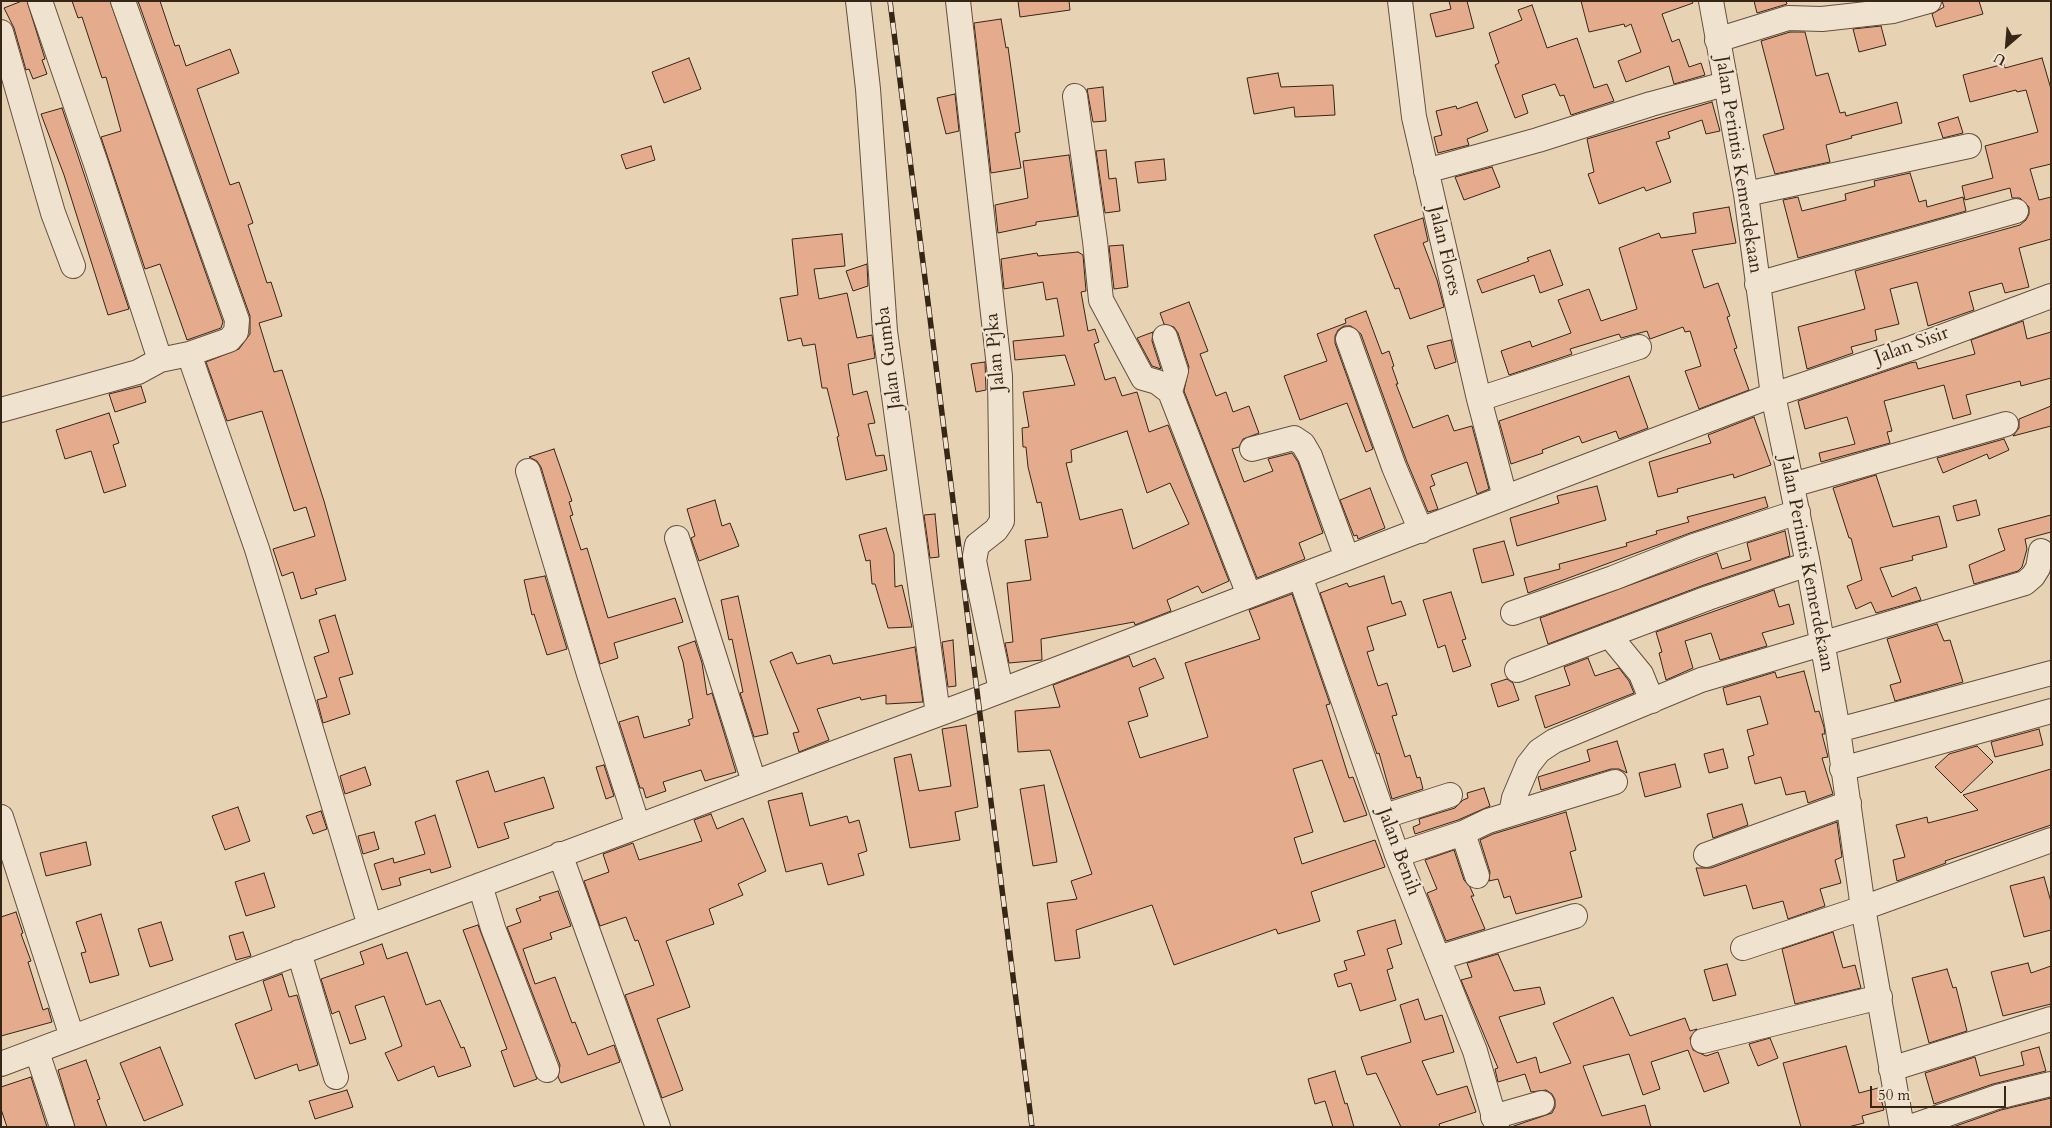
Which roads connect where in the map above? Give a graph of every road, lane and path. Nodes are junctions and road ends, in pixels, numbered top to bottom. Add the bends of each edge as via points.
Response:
1 (40, 1) edge
2 (123, 1) edge
3 (858, 1) edge
4 (958, 1) edge
5 (1400, 1) edge
6 (1712, 1) edge
7 (1929, 1) edge
8 (1, 32) edge
9 (1717, 40) junction
10 (1725, 84) junction
11 (1075, 96) dead end
12 (1969, 146) dead end
13 (1426, 171) junction
14 (1746, 194) junction
15 (2016, 211) dead end
16 (72, 266) dead end
17 (1757, 284) junction
18 (2051, 296) edge
19 (1165, 337) dead end
20 (1348, 339) dead end
21 (1639, 347) dead end
22 (189, 354) junction
23 (160, 360) junction
24 (1170, 392) junction
25 (1774, 395) junction
26 (1479, 399) junction
27 (1, 410) edge
28 (2006, 424) dead end
29 (1252, 450) dead end
30 (528, 471) dead end
31 (1792, 485) junction
32 (1505, 497) junction
33 (1798, 512) junction
34 (1421, 531) junction
35 (677, 538) dead end
36 (2041, 551) dead end
37 (1347, 558) junction
38 (1808, 564) junction
39 (1300, 576) junction
40 (1249, 595) junction
41 (1513, 612) dead end
42 (1609, 635) junction
43 (1821, 643) junction
44 (1517, 670) dead end
45 (2051, 673) edge
46 (1001, 690) junction
47 (1652, 701) junction
48 (2051, 711) edge
49 (938, 714) junction
50 (1838, 730) junction
51 (1842, 769) junction
52 (754, 782) junction
53 (1615, 782) dead end
54 (1450, 795) dead end
55 (1849, 803) junction
56 (1511, 814) junction
57 (1385, 816) junction
58 (1, 817) edge
59 (638, 826) junction
60 (1463, 833) junction
61 (2051, 840) edge
62 (560, 854) junction
63 (1397, 855) junction
64 (1706, 855) dead end
65 (1476, 876) dead end
66 (480, 885) junction
67 (1863, 908) junction
68 (1575, 916) dead end
69 (370, 926) junction
70 (1742, 948) dead end
71 (299, 952) junction
72 (1438, 958) junction
73 (1880, 997) junction
74 (2051, 1019) edge
75 (72, 1037) junction
76 (1703, 1041) dead end
77 (37, 1052) junction
78 (1, 1064) edge
79 (1891, 1069) junction
80 (547, 1070) dead end
81 (336, 1077) dead end
82 (2051, 1084) edge
83 (1542, 1102) dead end
84 (1495, 1122) edge
85 (1899, 1125) edge
86 (62, 1127) edge
87 (658, 1127) edge

1 - 23 street
2 - 22 street via 237,320 236,332 229,340
3 - 49 street, Jalan Gumba via 868,89 885,331
4 - 46 street, Jalan Pjka via 1000,376 1002,522 977,544 974,561
5 - 13 street, Jalan Flores via 1414,118
6 - 9 street, Jalan Perintis Kemerdekaan
7 - 9 street via 1894,11 1822,19 1788,18
8 - 16 street via 53,213
9 - 10 street, Jalan Perintis Kemerdekaan
10 - 13 street
10 - 14 street, Jalan Perintis Kemerdekaan
11 - 24 street via 1101,300 1143,378 1157,382
12 - 14 street
13 - 26 street, Jalan Flores
14 - 17 street, Jalan Perintis Kemerdekaan
15 - 17 street
17 - 25 street, Jalan Perintis Kemerdekaan
18 - 25 street, Jalan Sisir
19 - 24 street via 1176,371
20 - 34 street
21 - 26 street
22 - 23 street
22 - 69 street via 256,549
23 - 27 street via 138,372
24 - 40 street
25 - 31 street, Jalan Perintis Kemerdekaan
25 - 32 street, Jalan Sisir
26 - 32 street, Jalan Flores
28 - 31 street
29 - 37 street via 1294,438 1303,444
30 - 59 street via 588,674
31 - 33 street, Jalan Perintis Kemerdekaan
32 - 34 street, Jalan Sisir
33 - 38 street, Jalan Perintis Kemerdekaan
33 - 41 street
34 - 37 street, Jalan Sisir
35 - 52 street
36 - 43 street via 2038,568 2025,583
37 - 39 street, Jalan Sisir
38 - 42 street
38 - 43 street, Jalan Perintis Kemerdekaan
39 - 40 street, Jalan Sisir
39 - 57 street, Jalan Benih
40 - 46 street, Jalan Sisir
42 - 44 street
42 - 47 street via 1641,674
43 - 47 street via 1701,680
43 - 50 street, Jalan Perintis Kemerdekaan
45 - 50 street
46 - 49 street, Jalan Sisir
47 - 56 street via 1554,741 1539,751 1528,765
48 - 51 street
49 - 52 street, Jalan Sisir
50 - 51 street, Jalan Perintis Kemerdekaan
51 - 55 street, Jalan Perintis Kemerdekaan
52 - 59 street, Jalan Sisir
53 - 56 street
54 - 57 street
55 - 64 street
55 - 67 street, Jalan Perintis Kemerdekaan
56 - 60 street
57 - 63 street, Jalan Benih
58 - 75 street
59 - 62 street, Jalan Sisir
60 - 63 street
60 - 65 street
61 - 67 street
62 - 66 street, Jalan Sisir
62 - 87 street
63 - 72 street, Jalan Benih
66 - 69 street, Jalan Sisir
66 - 80 street
67 - 70 street
67 - 73 street, Jalan Perintis Kemerdekaan
68 - 72 street
69 - 71 street, Jalan Sisir
71 - 75 street, Jalan Sisir
71 - 81 street
72 - 84 street, Jalan Benih via 1475,1051
73 - 76 street
73 - 79 street, Jalan Perintis Kemerdekaan
74 - 79 street
75 - 77 street, Jalan Sisir
77 - 78 street, Jalan Sisir
77 - 86 street
79 - 85 street, Jalan Perintis Kemerdekaan
82 - 85 street
83 - 84 street

